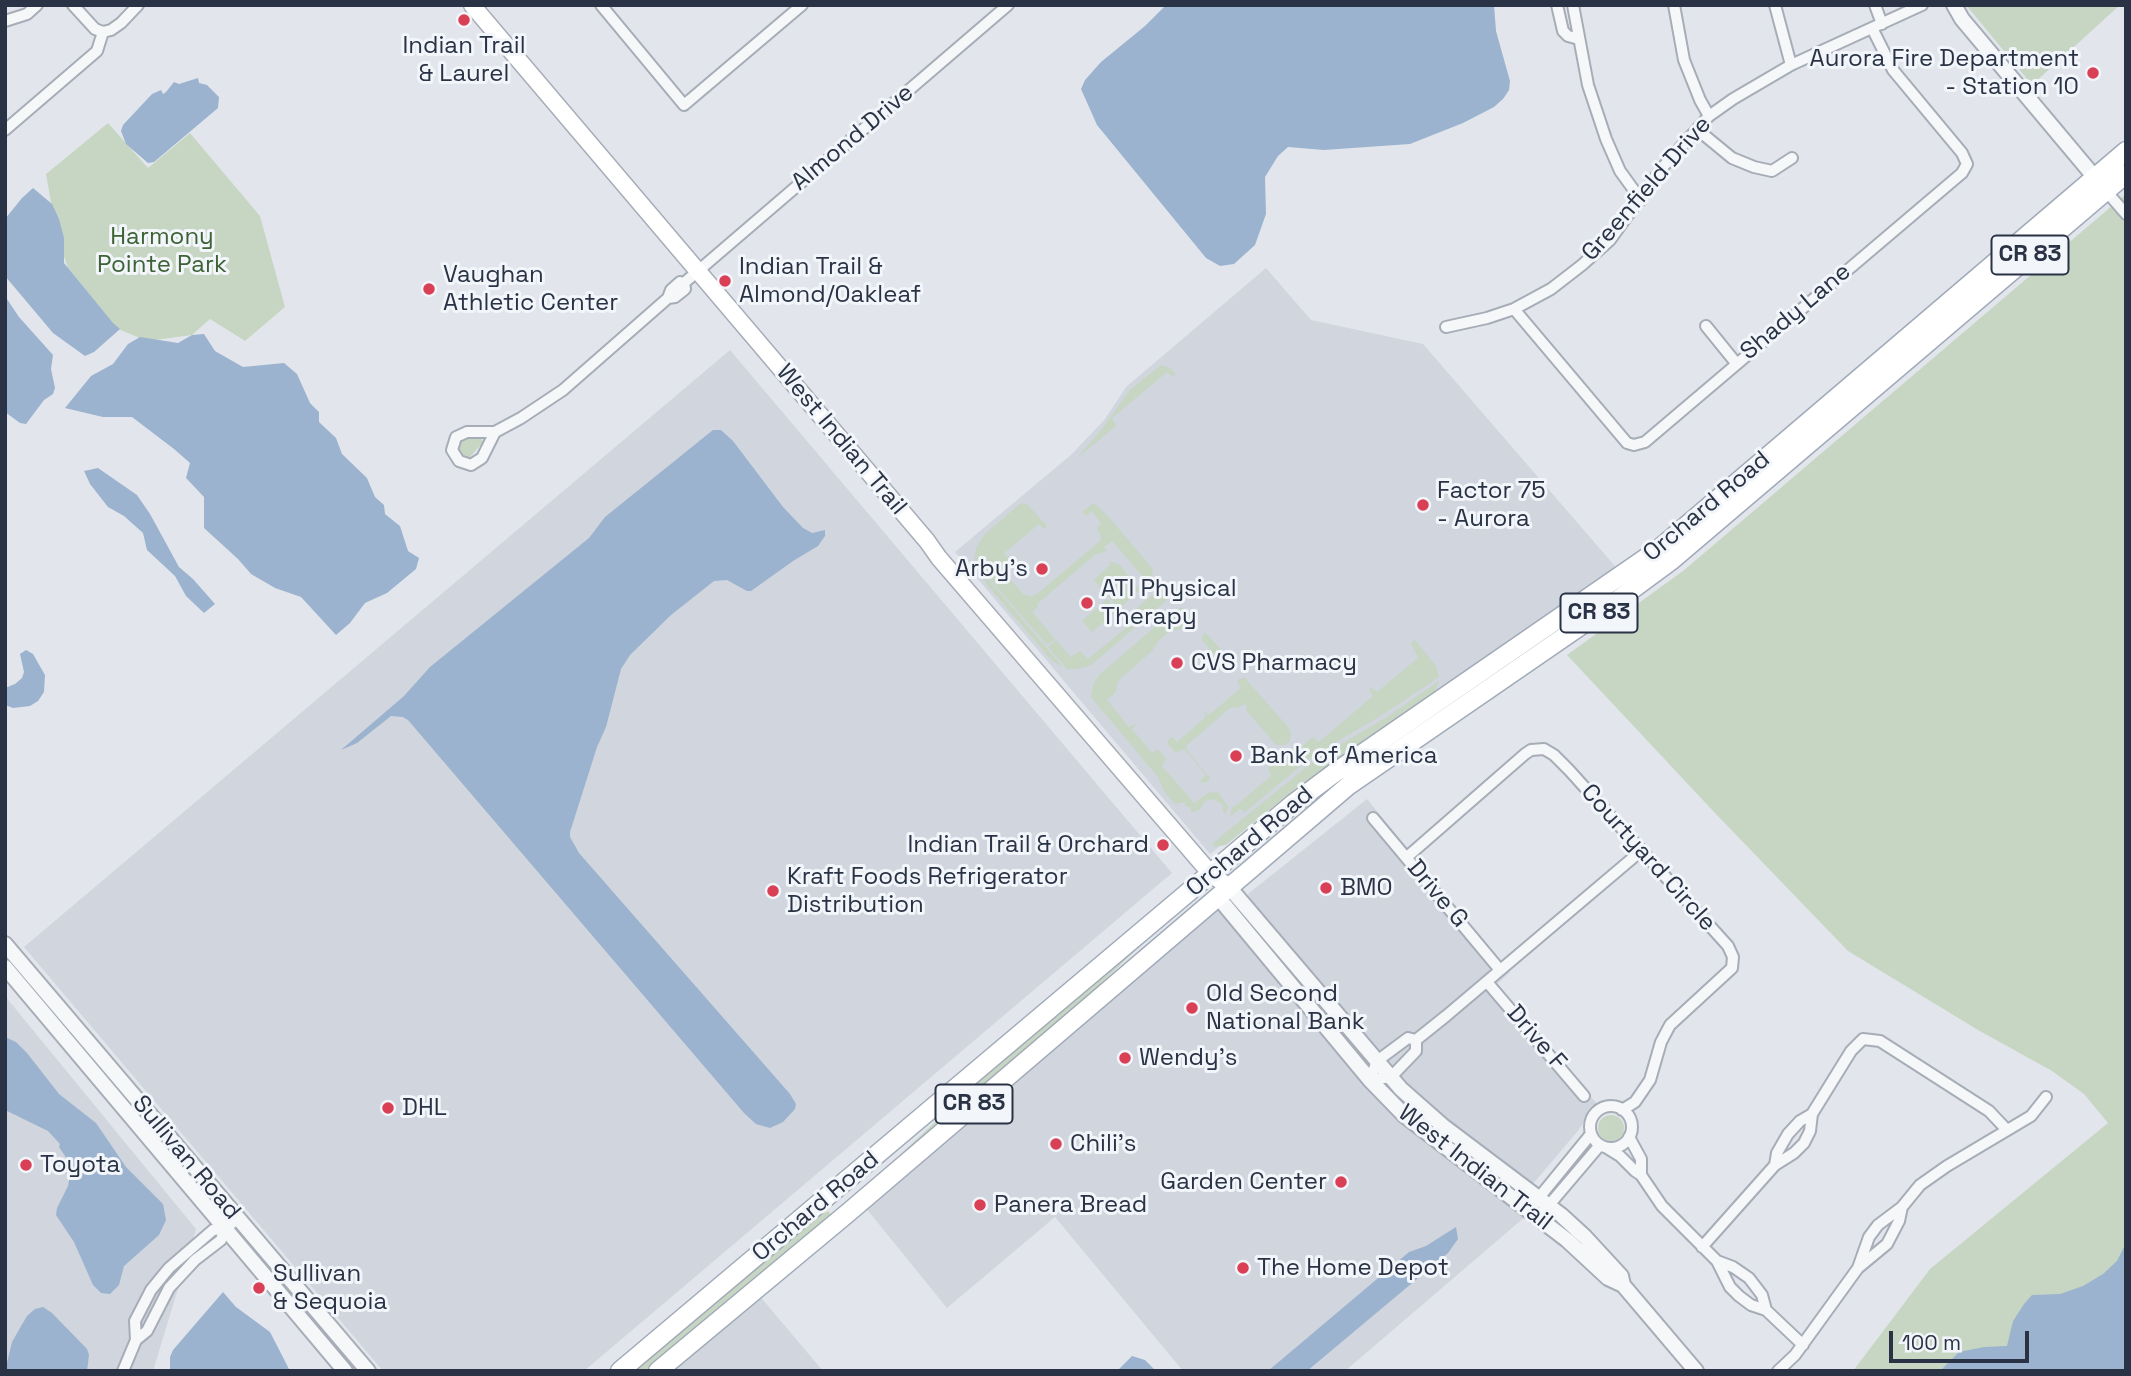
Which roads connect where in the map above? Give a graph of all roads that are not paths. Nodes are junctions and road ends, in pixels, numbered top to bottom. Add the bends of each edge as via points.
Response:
1 (37, 5) edge
2 (73, 5) edge
3 (138, 5) edge
4 (472, 5) edge
5 (601, 5) edge
6 (802, 5) edge
7 (1008, 5) edge
8 (1557, 5) edge
9 (1573, 5) edge
10 (1674, 5) edge
11 (1775, 5) edge
12 (1875, 5) edge
13 (1922, 5) edge
14 (1954, 5) edge
15 (5, 21) edge
16 (1877, 26) junction
17 (103, 32) junction
18 (1579, 39) junction
19 (1791, 65) junction
20 (1709, 116) junction
21 (5, 130) edge
22 (1699, 130) junction
23 (2126, 151) edge
24 (1792, 158) dead end
25 (2126, 174) edge
26 (2100, 184) junction
27 (1641, 200) junction
28 (2126, 214) edge
29 (696, 270) junction
30 (1514, 309) junction
31 (1706, 326) dead end
32 (1446, 327) dead end
33 (1736, 363) junction
34 (495, 432) dead end
35 (1373, 818) dead end
36 (1641, 851) junction
37 (1407, 857) junction
38 (1211, 874) junction
39 (1223, 892) junction
40 (5, 944) edge
41 (5, 967) edge
42 (1500, 970) junction
43 (1487, 982) junction
44 (1416, 1040) junction
45 (1377, 1061) junction
46 (1391, 1077) junction
47 (1370, 1080) junction
48 (1584, 1096) dead end
49 (2046, 1097) dead end
50 (1622, 1110) junction
51 (1812, 1114) junction
52 (2007, 1130) junction
53 (1591, 1134) junction
54 (1629, 1137) junction
55 (1604, 1147) junction
56 (1775, 1165) junction
57 (1642, 1175) junction
58 (1544, 1202) junction
59 (1902, 1207) junction
60 (1533, 1215) junction
61 (237, 1219) junction
62 (225, 1229) junction
63 (1702, 1247) junction
64 (1717, 1261) junction
65 (1858, 1268) junction
66 (1623, 1285) junction
67 (1766, 1310) junction
68 (1803, 1345) junction
69 (123, 1371) edge
70 (345, 1371) edge
71 (369, 1371) edge
72 (620, 1371) edge
73 (658, 1371) edge
74 (1696, 1371) edge
75 (1778, 1371) edge

1 - 15 street
2 - 17 street
3 - 17 street via 121,23
4 - 29 main road, West Indian Trail
5 - 6 street via 684,105
7 - 29 street, Almond Drive
8 - 18 street via 1563,31
9 - 18 street
10 - 20 street via 1684,60
11 - 19 street
12 - 16 street
13 - 16 street, Greenfield Drive
14 - 26 street
16 - 19 street, Greenfield Drive
16 - 33 street, Shady Lane via 1894,69 1967,164 1962,173
17 - 21 street via 97,51
18 - 27 street via 1588,86 1606,139 1620,171
19 - 20 street, Greenfield Drive
20 - 22 street, Greenfield Drive
22 - 24 street via 1732,158 1754,167 1772,171
22 - 27 street, Greenfield Drive via 1662,168
23 - 26 main road, Orchard Road / CR 83
25 - 26 main road, Orchard Road / CR 83
26 - 28 street
26 - 38 main road, Orchard Road / CR 83 via 1659,549 1333,774
26 - 39 main road, Orchard Road / CR 83 via 1672,560 1358,779
27 - 30 street, Greenfield Drive via 1610,240 1582,265
29 - 34 street, Almond Drive via 563,390
29 - 38 main road, West Indian Trail
30 - 32 street, Greenfield Drive
30 - 33 street, Shady Lane via 1627,443 1634,445 1645,442
31 - 33 street
35 - 37 street, Drive G
36 - 37 street, Courtyard Circle via 1562,762 1537,749 1525,754
36 - 42 street
36 - 50 street, Courtyard Circle via 1728,946 1734,962 1670,1025 1650,1080 1635,1102
37 - 42 street, Drive G
38 - 39 main road, West Indian Trail
38 - 72 main road, Orchard Road / CR 83
39 - 45 street, West Indian Trail via 1308,980
39 - 47 street, West Indian Trail
39 - 73 main road, Orchard Road / CR 83
40 - 61 street, Sullivan Road
41 - 62 street, Sullivan Road
42 - 43 street
43 - 44 street
43 - 48 street, Drive F
44 - 45 street via 1408,1038
44 - 46 street via 1416,1051
45 - 46 street, West Indian Trail
45 - 47 street
46 - 47 street
46 - 58 street, West Indian Trail via 1443,1126
47 - 60 street, West Indian Trail via 1421,1130
49 - 52 street via 2031,1116
50 - 53 street via 1604,1107 1596,1112
50 - 54 street via 1631,1123
51 - 52 street via 1851,1051 1864,1040 1880,1041 1989,1111
51 - 56 street via 1788,1134
51 - 56 street via 1804,1143
52 - 59 street via 1932,1175
53 - 55 street
53 - 58 street
54 - 55 street via 1623,1145
54 - 57 street via 1641,1159
55 - 57 street
55 - 58 street
56 - 63 street
57 - 63 street via 1662,1206
58 - 60 street
58 - 66 street, West Indian Trail via 1605,1257
59 - 65 street via 1869,1237
59 - 65 street via 1887,1244
60 - 66 street, West Indian Trail via 1608,1278
61 - 62 street
61 - 71 street, Sullivan Road
62 - 69 street via 221,1240 169,1288 147,1332 136,1340
62 - 70 street, Sullivan Road
63 - 64 street
64 - 67 street via 1730,1287 1751,1305
64 - 67 street via 1749,1278 1762,1295
65 - 68 street
66 - 74 street, West Indian Trail
67 - 68 street
68 - 75 street

